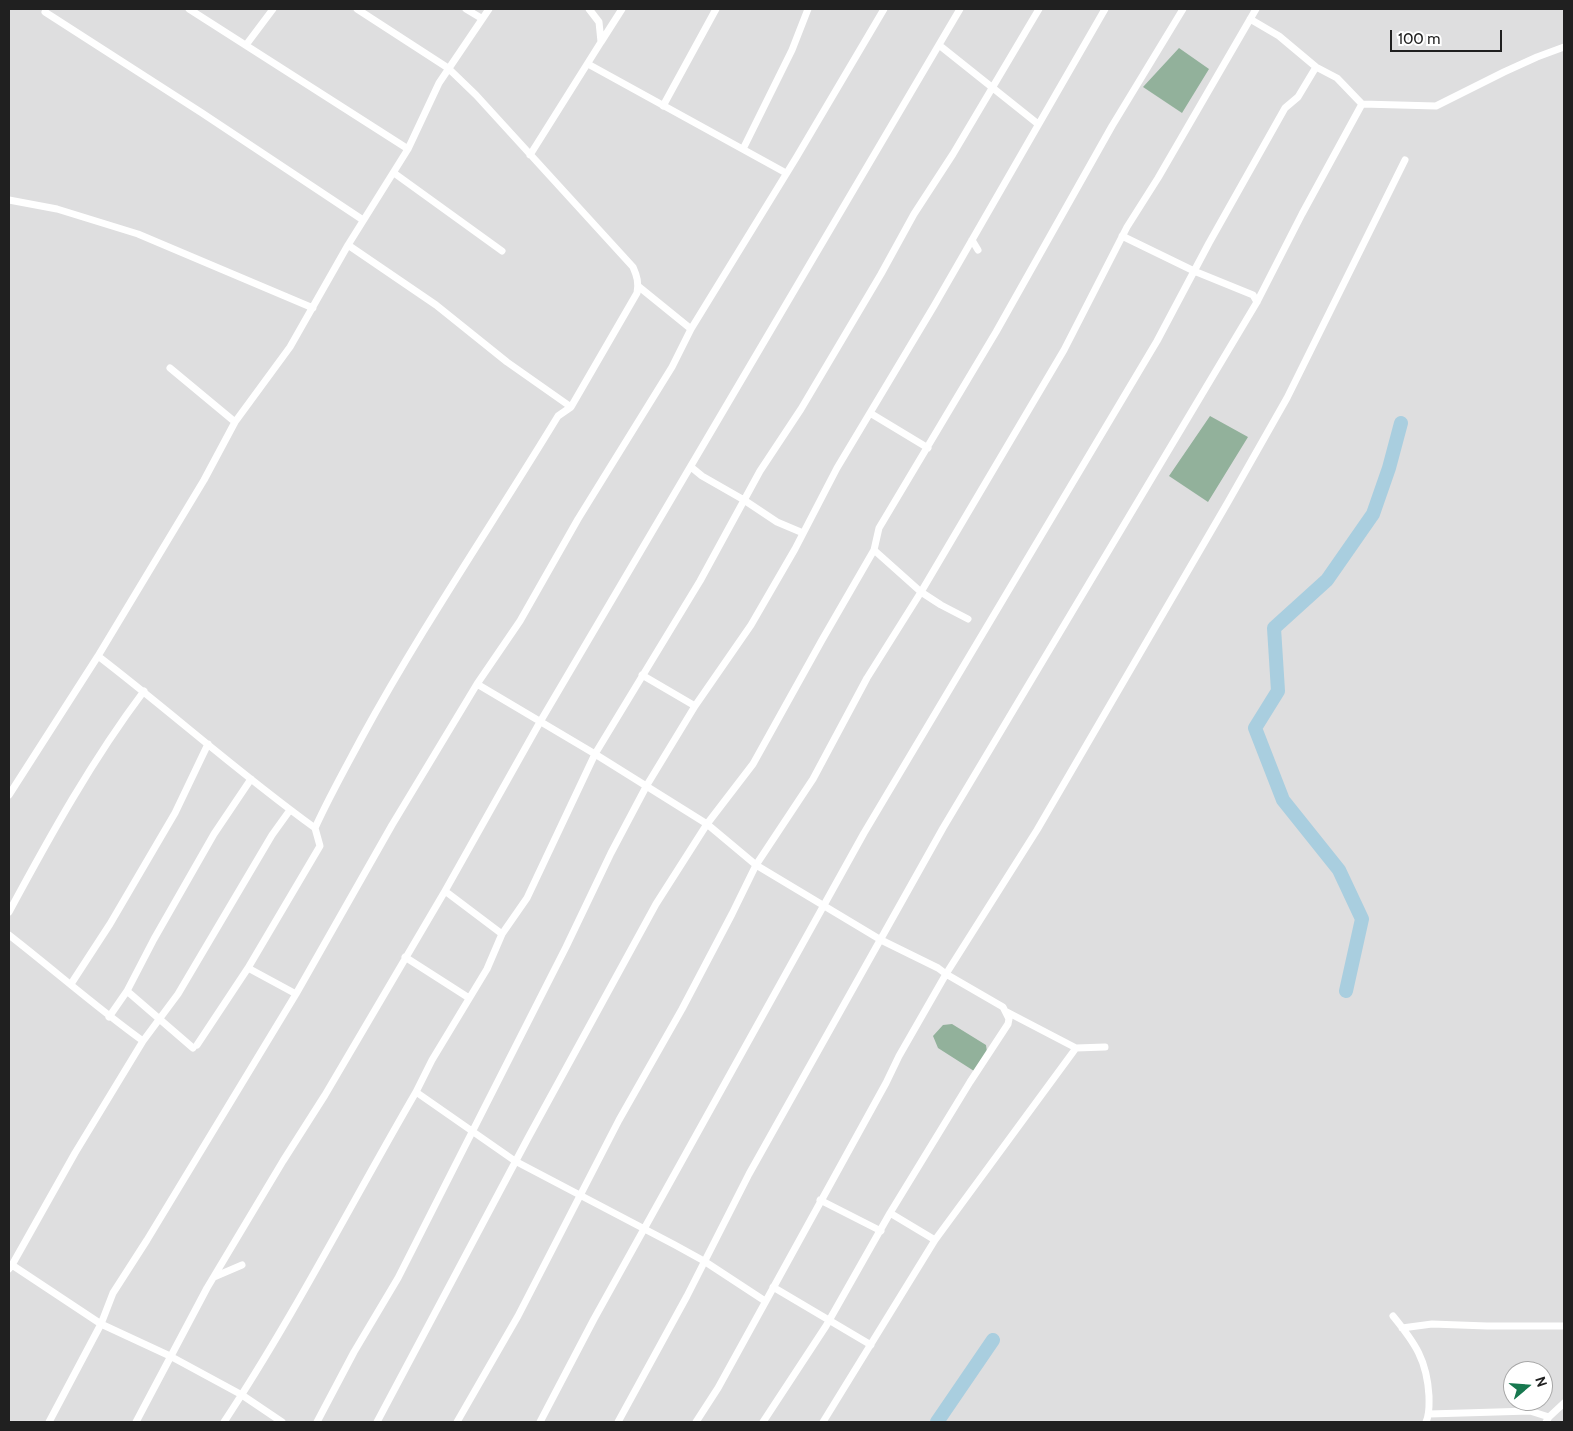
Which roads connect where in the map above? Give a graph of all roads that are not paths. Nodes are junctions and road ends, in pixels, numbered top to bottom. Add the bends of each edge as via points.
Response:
1 (189, 9) edge
2 (273, 9) edge
3 (357, 9) edge
4 (466, 9) edge
5 (489, 9) edge
6 (589, 9) edge
7 (622, 9) edge
8 (716, 9) edge
9 (808, 9) edge
10 (884, 9) edge
11 (960, 9) edge
12 (1039, 9) edge
13 (1105, 9) edge
14 (1182, 9) edge
15 (1256, 9) edge
16 (45, 12) dead end
17 (481, 18) junction
18 (1250, 19) junction
19 (601, 42) junction
20 (246, 45) junction
21 (939, 45) junction
22 (1564, 47) edge
23 (588, 64) junction
24 (1316, 67) junction
25 (448, 68) junction
26 (992, 88) junction
27 (1362, 104) junction
28 (664, 106) junction
29 (1038, 124) junction
30 (742, 148) junction
31 (408, 150) junction
32 (530, 155) junction
33 (1405, 160) dead end
34 (394, 173) junction
35 (786, 173) junction
36 (9, 200) edge
37 (363, 220) junction
38 (1122, 236) junction
39 (972, 240) junction
40 (348, 245) junction
41 (978, 250) dead end
42 (502, 251) dead end
43 (1194, 271) junction
44 (638, 286) junction
45 (1257, 302) junction
46 (313, 308) junction
47 (691, 329) junction
48 (170, 368) dead end
49 (571, 407) junction
50 (870, 412) junction
51 (235, 422) junction
52 (928, 448) junction
53 (691, 467) junction
54 (744, 500) junction
55 (803, 532) junction
56 (874, 550) junction
57 (920, 592) junction
58 (968, 619) dead end
59 (98, 656) junction
60 (642, 675) junction
61 (477, 684) junction
62 (144, 691) junction
63 (695, 706) junction
64 (540, 722) junction
65 (208, 744) junction
66 (595, 754) junction
67 (251, 779) junction
68 (647, 785) junction
69 (9, 795) edge
70 (290, 810) junction
71 (707, 824) junction
72 (315, 828) junction
73 (756, 865) junction
74 (445, 891) junction
75 (823, 907) junction
76 (9, 912) edge
77 (502, 934) junction
78 (9, 935) edge
79 (881, 940) junction
80 (406, 957) junction
81 (248, 968) junction
82 (946, 974) junction
83 (71, 984) junction
84 (127, 991) junction
85 (296, 994) junction
86 (469, 998) junction
87 (1007, 1012) junction
88 (109, 1017) junction
89 (159, 1019) junction
90 (143, 1041) junction
91 (1105, 1047) dead end
92 (1076, 1048) junction
93 (416, 1092) junction
94 (472, 1132) junction
95 (515, 1161) junction
96 (580, 1196) junction
97 (820, 1200) junction
98 (890, 1213) junction
99 (644, 1229) junction
100 (881, 1231) junction
101 (935, 1240) junction
102 (704, 1261) junction
103 (242, 1265) dead end
104 (10, 1267) edge
105 (214, 1277) junction
106 (773, 1287) junction
107 (765, 1301) junction
108 (1393, 1316) dead end
109 (830, 1321) junction
110 (101, 1324) junction
111 (1564, 1326) edge
112 (1402, 1328) junction
113 (871, 1345) junction
114 (170, 1356) junction
115 (242, 1395) junction
116 (1564, 1403) edge
117 (1429, 1414) junction
118 (1548, 1420) edge
119 (49, 1422) edge
120 (136, 1422) edge
121 (224, 1422) edge
122 (282, 1422) edge
123 (316, 1422) edge
124 (377, 1422) edge
125 (458, 1422) edge
126 (540, 1422) edge
127 (618, 1422) edge
128 (696, 1422) edge
129 (764, 1422) edge
130 (823, 1422) edge
131 (1426, 1422) edge

1 - 20 street
2 - 20 street
3 - 25 street
4 - 17 street
5 - 17 street
6 - 19 street via 599,22
7 - 19 street
8 - 28 street
9 - 30 street via 792,50
10 - 35 street
11 - 21 street
12 - 26 street
13 - 29 street
14 - 52 street
15 - 18 street
16 - 37 street
17 - 25 street
18 - 24 street via 1279,36
18 - 38 street
19 - 23 street
20 - 31 street
21 - 26 street
21 - 53 street
22 - 27 street via 1436,106
23 - 28 street
23 - 32 street
24 - 27 street via 1337,78
24 - 43 street via 1298,97 1285,108
25 - 31 street
25 - 32 street
26 - 29 street
26 - 54 street
27 - 45 street
28 - 30 street
29 - 39 street
30 - 35 street
31 - 34 street
32 - 44 street via 632,267
33 - 82 street via 1287,398 1233,494 1037,830
34 - 37 street
34 - 42 street
35 - 47 street
36 - 46 street via 57,209 138,234
37 - 40 street
38 - 43 street
38 - 57 street via 1064,350
39 - 41 street
39 - 50 street
40 - 46 street
40 - 49 street
43 - 45 street via 1253,295
43 - 75 street via 1157,341 864,832
44 - 47 street
44 - 49 street via 637,293
45 - 79 street via 943,828
46 - 51 street via 290,347
47 - 61 street via 672,367 578,519 520,621
48 - 51 street
49 - 72 street via 558,416 437,609 381,703
50 - 52 street
50 - 55 street
51 - 59 street via 204,480
52 - 56 street via 880,528
53 - 54 street
53 - 64 street
54 - 55 street via 777,522
54 - 60 street via 700,581
55 - 63 street via 751,625
56 - 57 street
56 - 71 street via 753,764
57 - 58 street
57 - 73 street via 867,678 813,779
59 - 62 street
59 - 69 street
60 - 63 street
60 - 66 street
61 - 64 street
61 - 85 street
62 - 65 street
62 - 76 street via 89,770
63 - 68 street
64 - 66 street
64 - 74 street
65 - 67 street
65 - 83 street via 175,813
66 - 68 street
66 - 77 street via 527,898
67 - 70 street
67 - 84 street via 214,834
68 - 71 street
68 - 94 street
70 - 72 street
70 - 89 street via 178,994
71 - 73 street
71 - 95 street via 656,904
72 - 81 street via 320,846
73 - 75 street
73 - 96 street
74 - 77 street
74 - 80 street
75 - 79 street
75 - 99 street
77 - 86 street via 487,969
78 - 83 street
79 - 82 street
79 - 102 street via 758,1157
80 - 86 street
80 - 105 street
81 - 85 street
81 - 89 street via 195,1047
82 - 87 street
82 - 97 street
83 - 88 street
84 - 88 street
84 - 89 street
85 - 110 street via 113,1292
86 - 93 street
87 - 92 street
87 - 98 street via 1008,1024
88 - 90 street
89 - 90 street
90 - 104 street
91 - 92 street
92 - 101 street
93 - 94 street
93 - 115 street
94 - 95 street
94 - 123 street via 398,1278
95 - 96 street
95 - 124 street
96 - 99 street
96 - 125 street
97 - 100 street
97 - 106 street
98 - 100 street
98 - 101 street
99 - 102 street
99 - 126 street
100 - 109 street
101 - 113 street
102 - 107 street
102 - 127 street
103 - 105 street
104 - 110 street
105 - 114 street
106 - 107 street
106 - 109 street
107 - 128 street
108 - 112 street
109 - 113 street
109 - 129 street
110 - 114 street
110 - 119 street
111 - 112 street via 1432,1324
112 - 117 street via 1423,1360 1428,1382
113 - 130 street
114 - 115 street
114 - 120 street
115 - 121 street
115 - 122 street
116 - 118 street
117 - 118 street via 1530,1411
117 - 131 street

